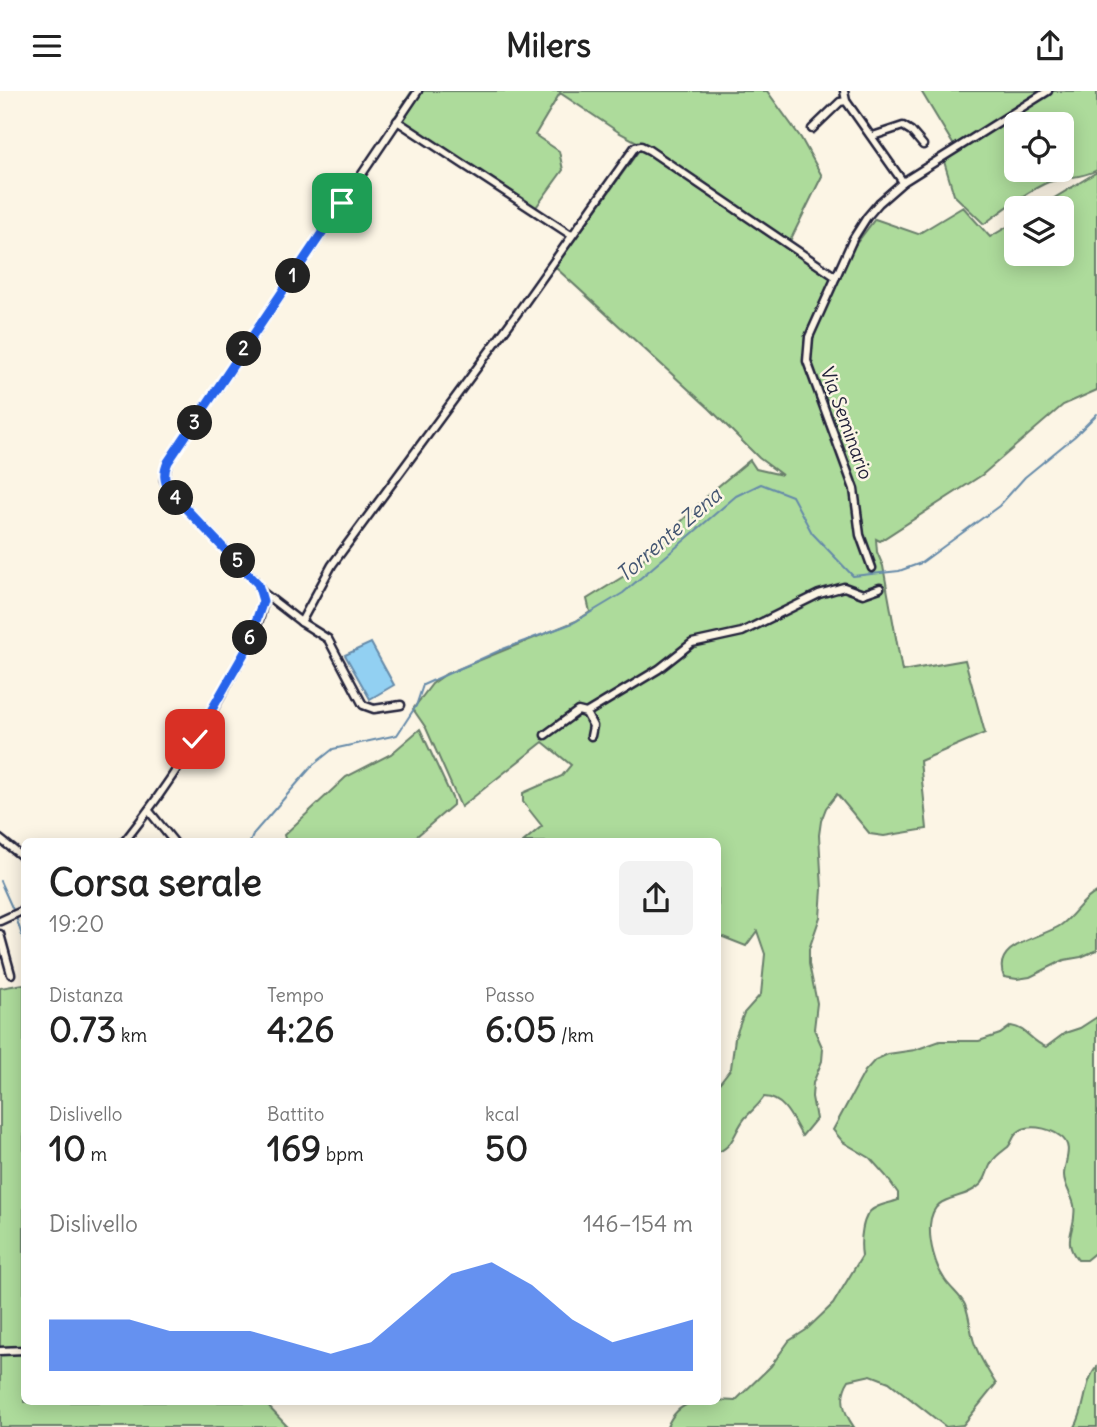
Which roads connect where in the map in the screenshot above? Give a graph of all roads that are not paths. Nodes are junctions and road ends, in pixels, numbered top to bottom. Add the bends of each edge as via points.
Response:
1 (418, 91) edge
2 (1048, 91) edge
3 (844, 92) edge
4 (846, 101) junction
5 (397, 121) junction
6 (812, 129) dead end
7 (873, 136) junction
8 (923, 145) dead end
9 (903, 182) junction
10 (571, 235) junction
11 (836, 277) junction
12 (872, 568) dead end
13 (880, 588) dead end
14 (261, 591) junction
15 (301, 622) junction
16 (401, 705) dead end
17 (586, 713) junction
18 (545, 735) dead end
19 (591, 736) dead end
20 (149, 811) junction
21 (127, 838) edge
22 (171, 838) edge
23 (0, 839) edge
24 (21, 856) edge
25 (21, 911) edge
26 (2, 920) edge
27 (0, 934) edge
28 (11, 974) dead end
29 (21, 1350) edge
30 (0, 1352) edge

1 - 5 street
2 - 9 street, Via Seminario
3 - 4 street
4 - 6 street
4 - 7 street
5 - 10 street
5 - 14 street via 165,470 169,491 240,563
7 - 8 street via 902,125
7 - 9 street
9 - 11 street, Via Seminario via 867,217
10 - 11 street via 635,147 641,146
10 - 15 street via 332,565
11 - 12 street, Via Seminario via 809,337 807,361 855,489 860,535
13 - 17 street via 863,593 844,587 819,594 742,632 692,643 659,669
14 - 15 street
14 - 20 street via 263,601 246,650
15 - 16 street via 328,639 363,705 374,709
17 - 18 street via 578,711
17 - 19 street via 593,726
20 - 21 street
20 - 22 street
23 - 24 street
25 - 26 street
27 - 28 street
29 - 30 street

